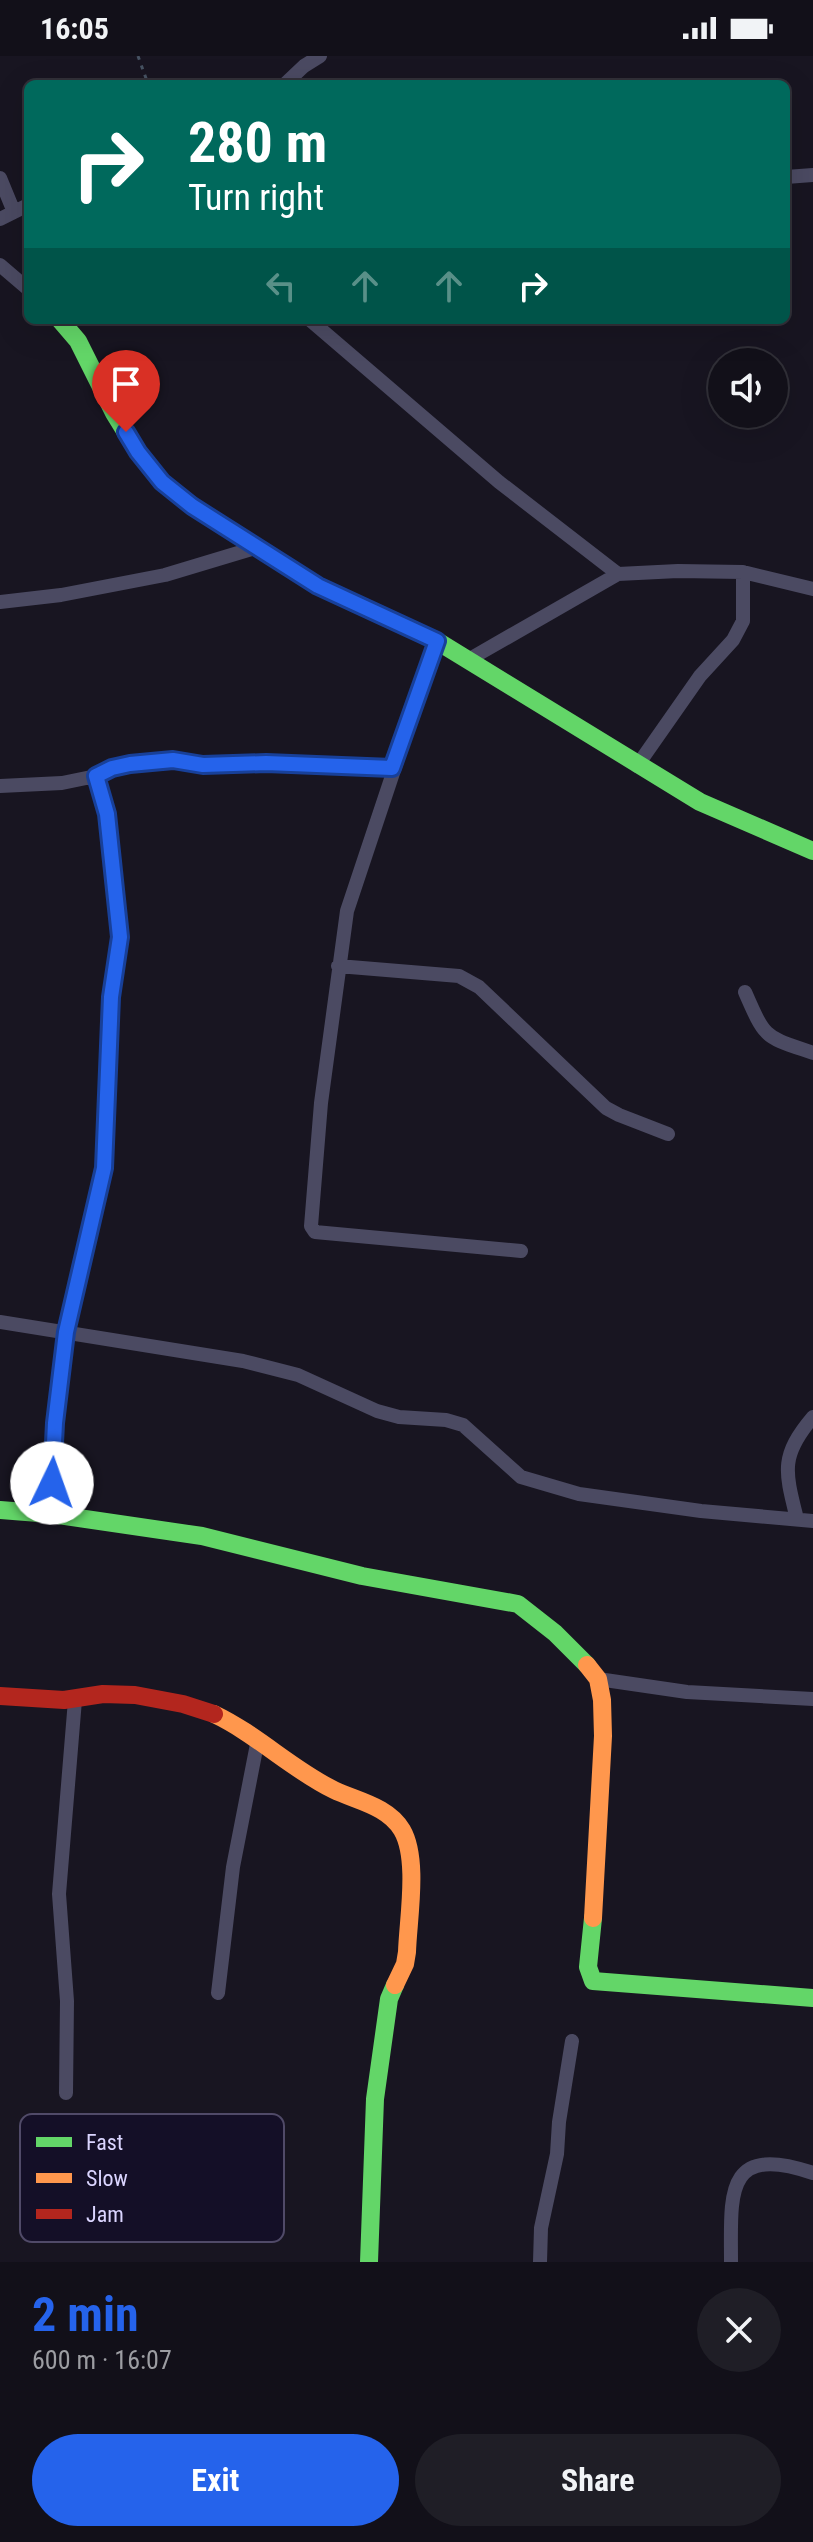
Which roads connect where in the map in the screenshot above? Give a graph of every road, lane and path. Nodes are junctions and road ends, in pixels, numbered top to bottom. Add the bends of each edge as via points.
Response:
1 (138, 56) edge
2 (320, 56) edge
3 (147, 80) edge
4 (289, 80) edge
5 (813, 175) edge
6 (790, 177) edge
7 (0, 178) edge
8 (24, 207) edge
9 (14, 212) junction
10 (0, 219) edge
11 (0, 265) edge
12 (24, 286) edge
13 (63, 324) edge
14 (318, 324) edge
15 (258, 547) junction
16 (743, 572) junction
17 (618, 574) junction
18 (813, 589) edge
19 (0, 602) edge
20 (437, 641) junction
21 (468, 660) junction
22 (637, 766) junction
23 (392, 768) junction
24 (96, 776) junction
25 (0, 786) edge
26 (813, 851) edge
27 (338, 966) junction
28 (745, 992) dead end
29 (813, 1053) edge
30 (668, 1134) dead end
31 (521, 1251) dead end
32 (0, 1322) edge
33 (66, 1332) junction
34 (813, 1417) edge
35 (0, 1510) edge
36 (51, 1514) junction
37 (797, 1519) junction
38 (813, 1521) edge
39 (598, 1679) junction
40 (0, 1696) edge
41 (813, 1699) edge
42 (75, 1700) junction
43 (258, 1739) junction
44 (218, 1993) dead end
45 (813, 1998) edge
46 (572, 2041) dead end
47 (66, 2093) dead end
48 (813, 2173) edge
49 (369, 2262) edge
50 (540, 2262) edge
51 (731, 2262) edge

1 - 3 path
2 - 4 street
5 - 6 street
7 - 9 street
8 - 9 street
9 - 10 street
11 - 12 street
13 - 15 street via 78,341 138,452 162,482
14 - 17 street via 499,482
15 - 19 street via 165,575
15 - 20 street via 318,586
16 - 17 street
16 - 18 street
16 - 22 street via 743,621 733,640 700,676
17 - 21 street
20 - 21 street
20 - 23 street
21 - 22 street
22 - 26 street via 700,802
23 - 24 street via 173,760 130,764
23 - 27 street via 350,895
24 - 25 street
24 - 33 street via 107,814 120,937 111,997 104,1168
27 - 30 street via 459,976 479,987 606,1108
27 - 31 street via 321,1103 313,1230
28 - 29 street via 770,1038
32 - 33 street
33 - 36 street
33 - 37 street via 243,1361 298,1375 377,1411 463,1425 521,1477 579,1494
34 - 37 street via 787,1455
35 - 36 street
36 - 39 street via 202,1536 362,1576 518,1604 555,1633
37 - 38 street
39 - 41 street via 687,1692
39 - 45 street via 603,1736 588,1967 593,1981
40 - 42 street
42 - 43 street via 102,1694 157,1699 230,1721
42 - 47 street via 59,1894 67,2001
43 - 44 street via 233,1867
43 - 49 street via 328,1787 394,1818 407,1843 407,1952 389,1999 375,2099
46 - 50 street
48 - 51 street via 758,2164 742,2172 731,2209

